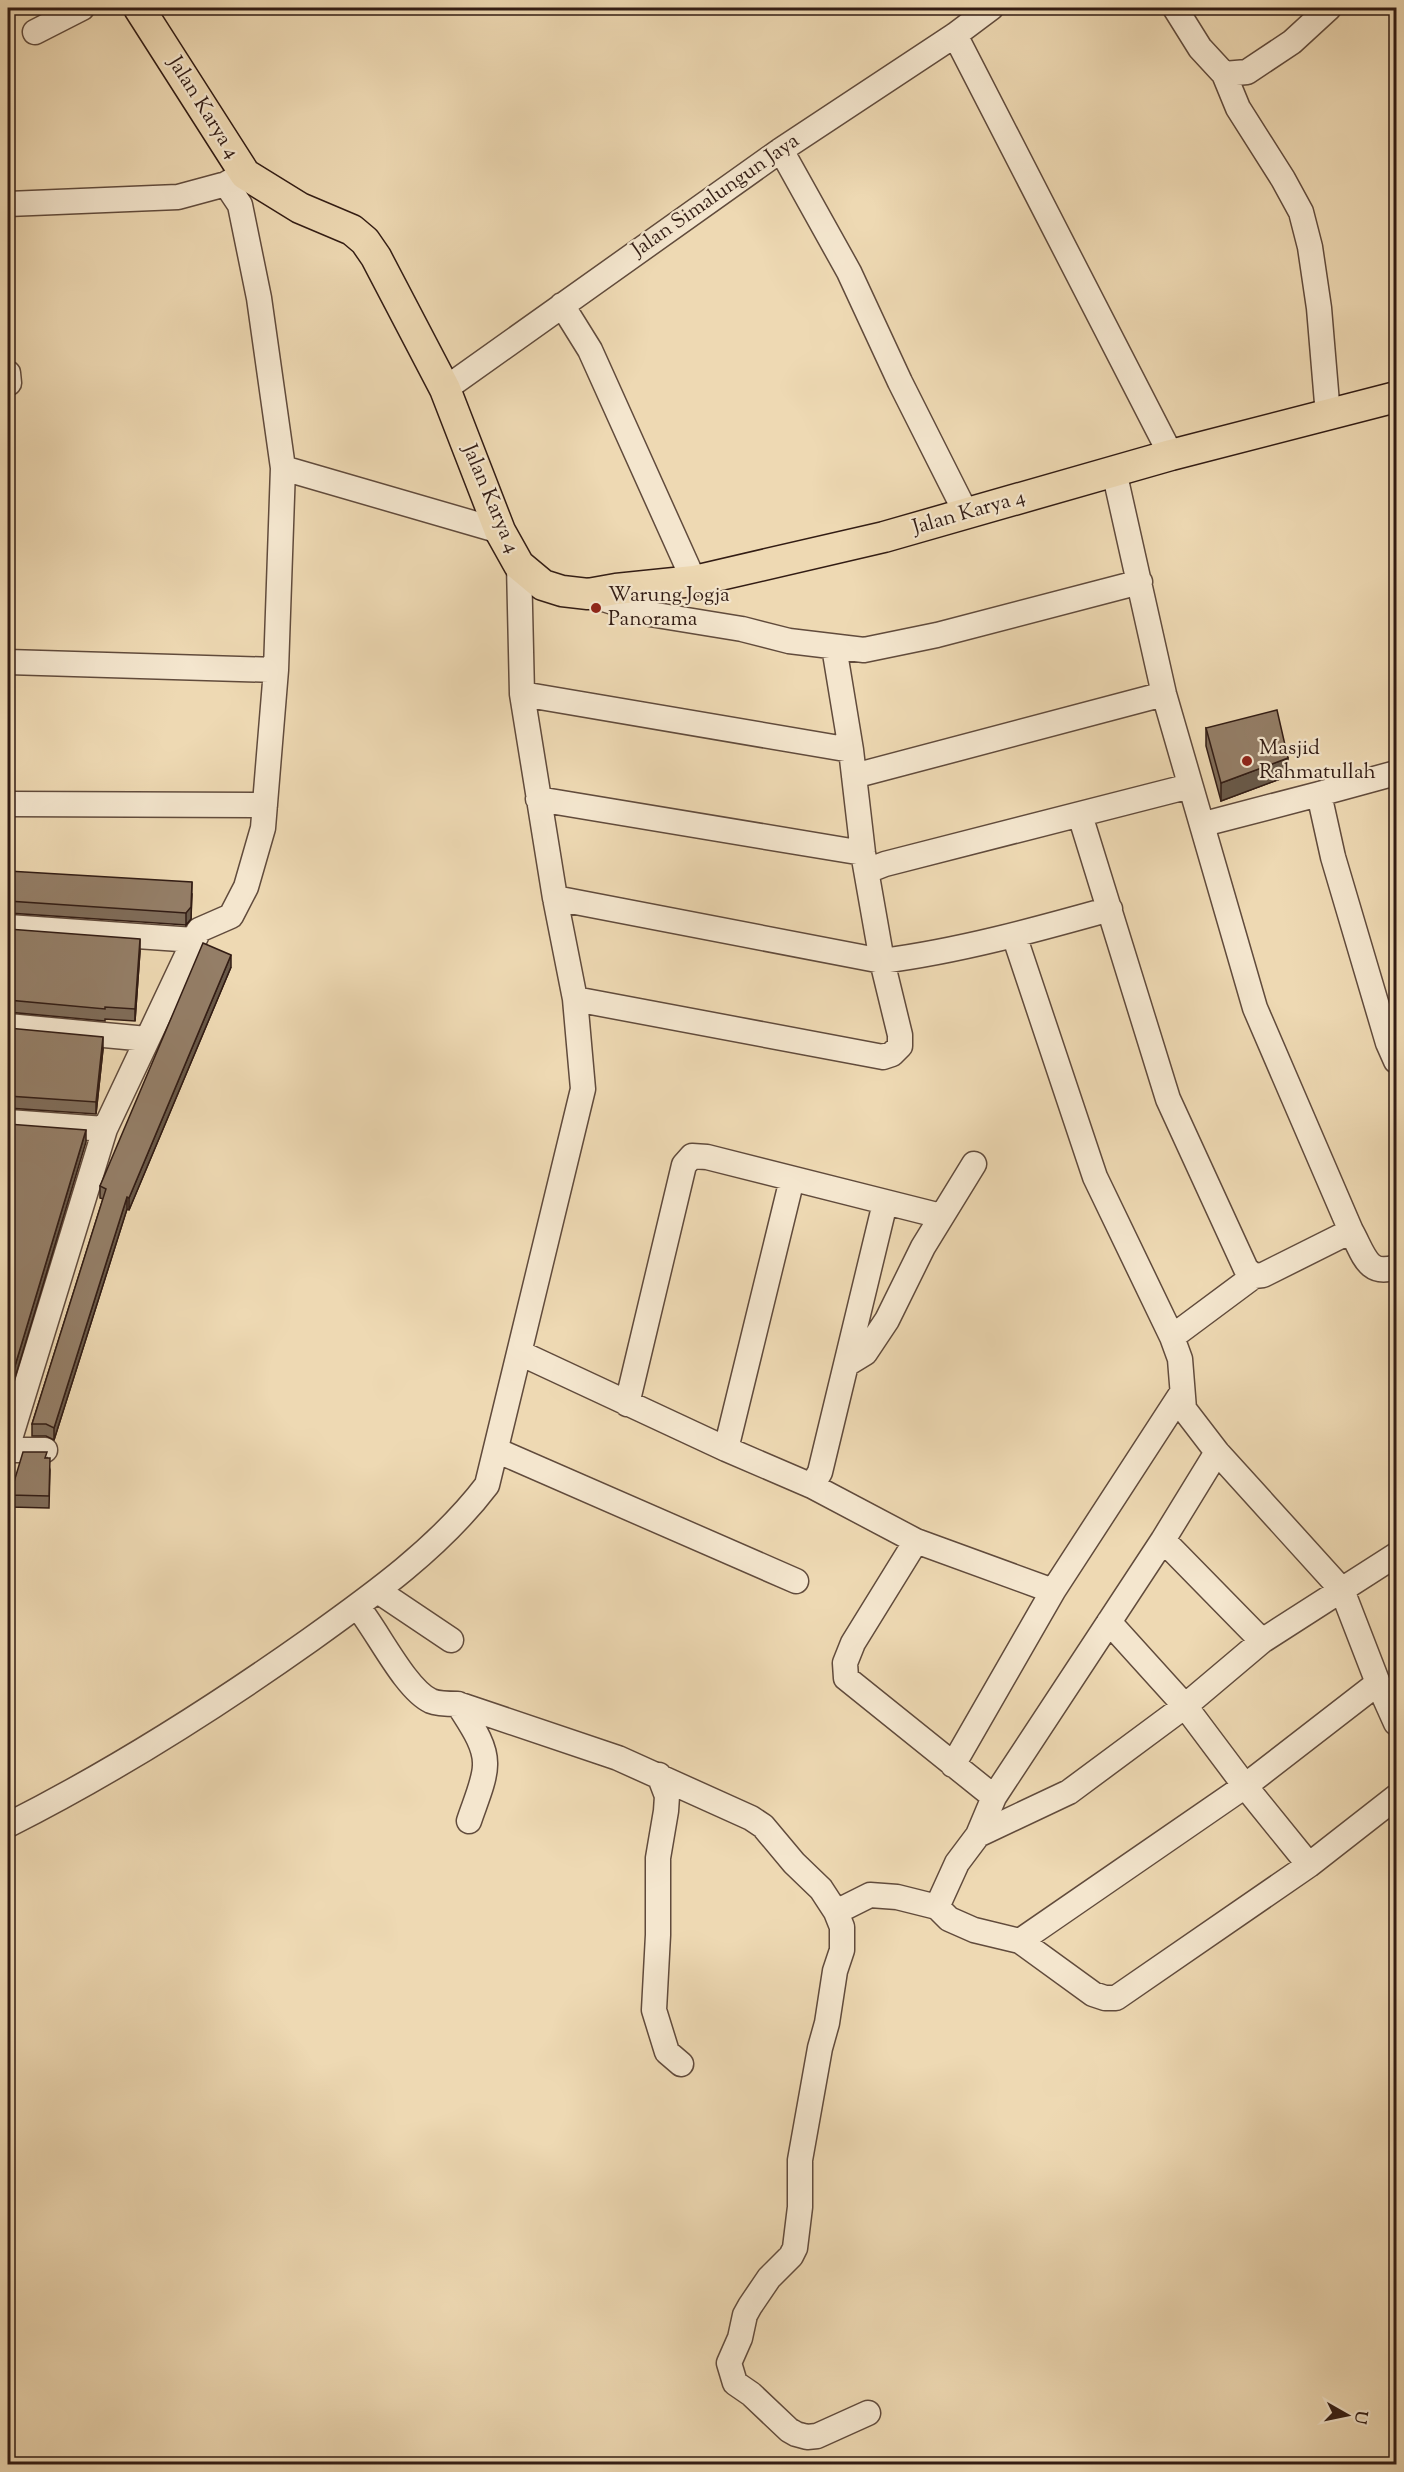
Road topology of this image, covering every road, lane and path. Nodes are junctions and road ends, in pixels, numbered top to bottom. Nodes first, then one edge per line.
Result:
1 (82, 8) edge
2 (139, 8) edge
3 (991, 8) edge
4 (1175, 8) edge
5 (1329, 8) edge
6 (35, 32) dead end
7 (955, 35) junction
8 (1224, 74) junction
9 (781, 150) junction
10 (236, 179) junction
11 (8, 204) edge
12 (562, 305) junction
13 (445, 389) junction
14 (1396, 398) edge
15 (1328, 415) junction
16 (1171, 455) junction
17 (283, 468) junction
18 (1114, 471) junction
19 (967, 514) junction
20 (500, 531) junction
21 (519, 565) junction
22 (694, 581) junction
23 (1140, 582) junction
24 (588, 594) junction
25 (834, 646) junction
26 (8, 662) edge
27 (276, 670) junction
28 (522, 694) junction
29 (1164, 694) junction
30 (851, 750) junction
31 (1396, 773) edge
32 (854, 777) junction
33 (1190, 786) junction
34 (1319, 794) junction
35 (538, 799) junction
36 (8, 804) edge
37 (265, 805) junction
38 (1080, 815) junction
39 (1204, 824) junction
40 (865, 862) junction
41 (555, 898) junction
42 (1110, 909) junction
43 (8, 927) edge
44 (1014, 935) junction
45 (194, 940) junction
46 (882, 961) junction
47 (575, 999) junction
48 (8, 1026) edge
49 (147, 1039) junction
50 (1396, 1061) edge
51 (8, 1122) edge
52 (105, 1129) junction
53 (974, 1164) dead end
54 (792, 1179) junction
55 (885, 1203) junction
56 (941, 1216) junction
57 (1351, 1231) junction
58 (1396, 1267) edge
59 (1254, 1276) junction
60 (1172, 1337) junction
61 (520, 1353) junction
62 (847, 1364) junction
63 (1181, 1394) junction
64 (627, 1404) junction
65 (8, 1448) edge
66 (726, 1449) junction
67 (45, 1450) edge
68 (496, 1450) junction
69 (1217, 1452) junction
70 (812, 1486) junction
71 (1163, 1540) junction
72 (916, 1541) junction
73 (1396, 1555) edge
74 (796, 1581) dead end
75 (1342, 1590) junction
76 (378, 1591) junction
77 (1053, 1591) junction
78 (357, 1606) junction
79 (1109, 1623) junction
80 (451, 1640) dead end
81 (1262, 1641) junction
82 (1378, 1683) junction
83 (458, 1704) junction
84 (1185, 1706) junction
85 (1396, 1723) edge
86 (953, 1765) junction
87 (658, 1775) junction
88 (1245, 1786) junction
89 (994, 1797) junction
90 (1396, 1797) edge
91 (469, 1821) dead end
92 (8, 1825) edge
93 (978, 1835) junction
94 (1309, 1864) junction
95 (937, 1908) junction
96 (836, 1912) junction
97 (1020, 1941) junction
98 (681, 2064) dead end
99 (868, 2413) dead end

1 - 6 street
2 - 10 main road, Jalan Karya 4
3 - 7 street, Jalan Simalungun Jaya
4 - 8 street
5 - 8 street
7 - 9 street, Jalan Simalungun Jaya
7 - 16 street
8 - 15 street
9 - 12 street, Jalan Simalungun Jaya
9 - 19 street
10 - 11 street
10 - 13 main road, Jalan Karya 4
10 - 17 street
12 - 13 street, Jalan Simalungun Jaya
12 - 22 street
13 - 20 main road, Jalan Karya 4
14 - 15 main road, Jalan Karya 4
15 - 16 main road, Jalan Karya 4
16 - 18 main road, Jalan Karya 4
17 - 20 street
17 - 27 street
18 - 19 main road, Jalan Karya 4
18 - 23 street
19 - 22 main road, Jalan Karya 4
20 - 21 main road, Jalan Karya 4
21 - 24 main road, Jalan Karya 4
21 - 28 street
22 - 24 main road, Jalan Karya 4
23 - 25 street
23 - 29 street
24 - 25 street
25 - 30 street
26 - 27 street
27 - 37 street
28 - 30 street
28 - 35 street
29 - 32 street
29 - 33 street
30 - 32 street
31 - 34 street
32 - 40 street
33 - 38 street
33 - 39 street
34 - 39 street
34 - 50 street
35 - 40 street
35 - 41 street
36 - 37 street
37 - 45 street
38 - 40 street
38 - 42 street
39 - 57 street
40 - 46 street
41 - 46 street
41 - 47 street
42 - 44 street
42 - 59 street
43 - 45 street
44 - 46 street
44 - 60 street
45 - 49 street
46 - 47 street
47 - 61 street
48 - 49 street
49 - 52 street
51 - 52 street
52 - 65 street
53 - 56 street
54 - 55 street
54 - 64 street
54 - 66 street
55 - 56 street
55 - 62 street
56 - 62 street
57 - 58 street
57 - 59 street
59 - 60 street
60 - 63 street
61 - 64 street
61 - 68 street
62 - 70 street
63 - 69 street
63 - 77 street
64 - 66 street
65 - 67 street
66 - 70 street
68 - 74 street
68 - 76 street
69 - 71 street
69 - 75 street
70 - 72 street
71 - 79 street
71 - 81 street
72 - 77 street
72 - 86 street
73 - 75 street
75 - 81 street
75 - 82 street
76 - 78 street
76 - 80 street
77 - 86 street
78 - 83 street
78 - 92 street
79 - 84 street
79 - 89 street
81 - 84 street
82 - 85 street
82 - 88 street
83 - 87 street
83 - 91 street
84 - 88 street
84 - 93 street
86 - 89 street
87 - 96 street
87 - 98 street
88 - 94 street
88 - 97 street
89 - 93 street
90 - 94 street
93 - 95 street
94 - 97 street
95 - 96 street
95 - 97 street
96 - 99 street

